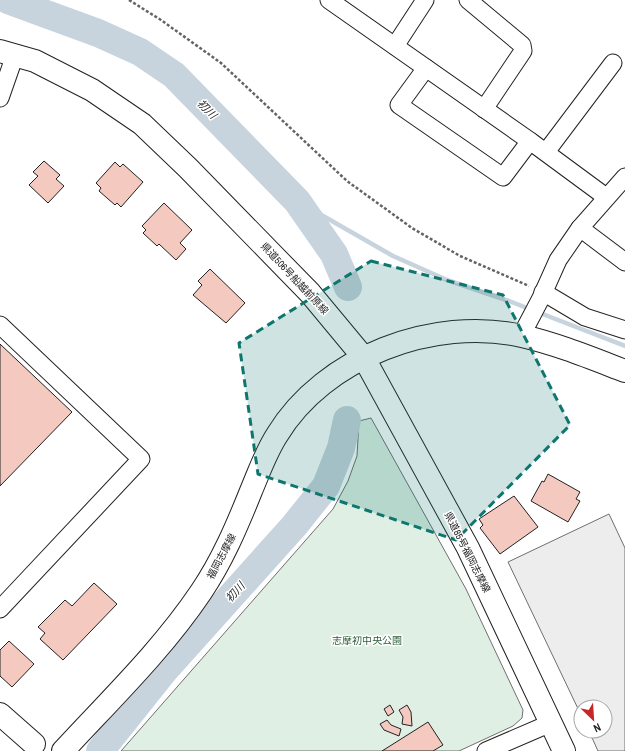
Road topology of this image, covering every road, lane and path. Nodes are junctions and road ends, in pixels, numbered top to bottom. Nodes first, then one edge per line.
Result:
1 (130, 0) edge
2 (329, 0) edge
3 (425, 0) edge
4 (468, 0) edge
5 (395, 46) junction
6 (7, 53) edge
7 (613, 63) dead end
8 (426, 68) junction
9 (0, 98) edge
10 (484, 108) junction
11 (530, 140) junction
12 (546, 152) junction
13 (625, 177) edge
14 (606, 197) junction
15 (580, 228) junction
16 (625, 262) edge
17 (542, 295) junction
18 (0, 325) edge
19 (625, 330) edge
20 (521, 336) junction
21 (364, 358) junction
22 (625, 371) edge
23 (0, 609) edge
24 (0, 714) edge
25 (551, 723) junction
26 (38, 747) edge
27 (63, 751) edge
28 (486, 751) edge
29 (564, 751) edge

1 - 17 path
2 - 5 street
3 - 5 street
4 - 10 street
5 - 8 street
6 - 9 street
6 - 21 main road, 県道506号船越前原線
7 - 12 street
8 - 10 street
8 - 11 street
10 - 11 street
11 - 12 street
12 - 14 street
13 - 14 street
14 - 15 street
15 - 16 street
15 - 17 street
17 - 19 street
17 - 20 street
18 - 23 street
20 - 21 main road
20 - 22 main road
21 - 25 main road, 県道85号福岡志摩線
21 - 27 main road, 福岡志摩線
24 - 26 main road
25 - 28 street
25 - 29 main road, 県道85号福岡志摩線

